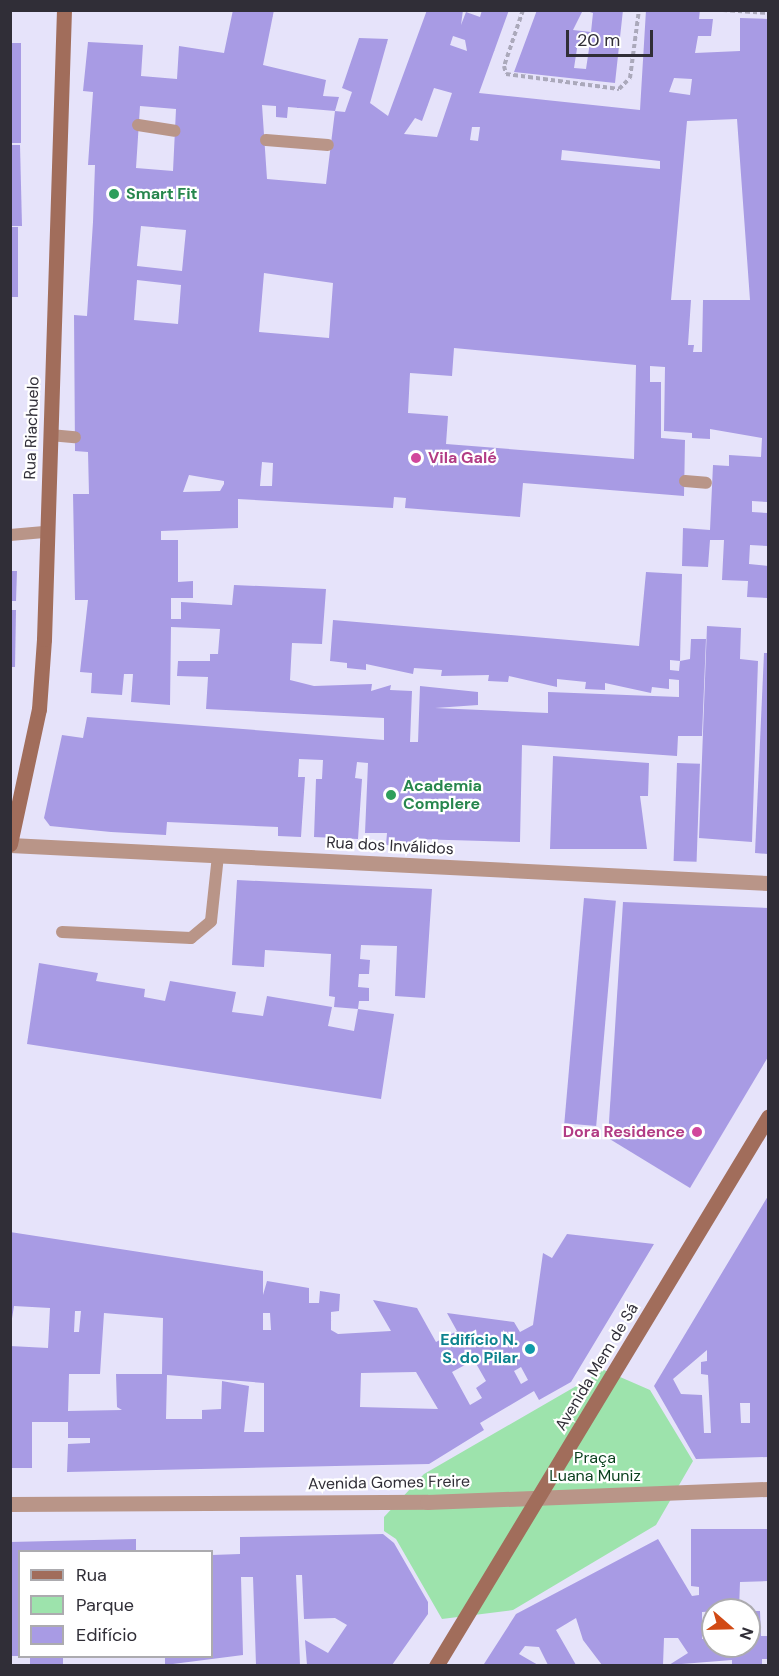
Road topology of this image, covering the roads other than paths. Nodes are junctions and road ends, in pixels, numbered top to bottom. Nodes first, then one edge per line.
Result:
1 (63, 10) edge
2 (138, 125) dead end
3 (175, 131) dead end
4 (266, 140) dead end
5 (328, 145) dead end
6 (50, 435) junction
7 (75, 437) dead end
8 (685, 481) dead end
9 (706, 483) dead end
10 (47, 532) junction
11 (10, 535) edge
12 (10, 845) edge
13 (218, 856) junction
14 (768, 883) edge
15 (62, 932) dead end
16 (768, 1117) edge
17 (768, 1489) edge
18 (539, 1496) junction
19 (10, 1504) edge
20 (436, 1665) edge

1 - 6 main road, Rua Riachuelo
2 - 3 lane
4 - 5 lane
6 - 7 lane
6 - 10 main road, Rua Riachuelo
8 - 9 lane
10 - 11 lane
10 - 12 main road, Rua Riachuelo
12 - 13 street, Rua dos Inválidos
13 - 14 street, Rua dos Inválidos
13 - 15 lane
16 - 18 main road, Avenida Mem de Sá
17 - 18 street, Avenida Gomes Freire
18 - 19 street, Avenida Gomes Freire
18 - 20 main road, Avenida Mem de Sá

